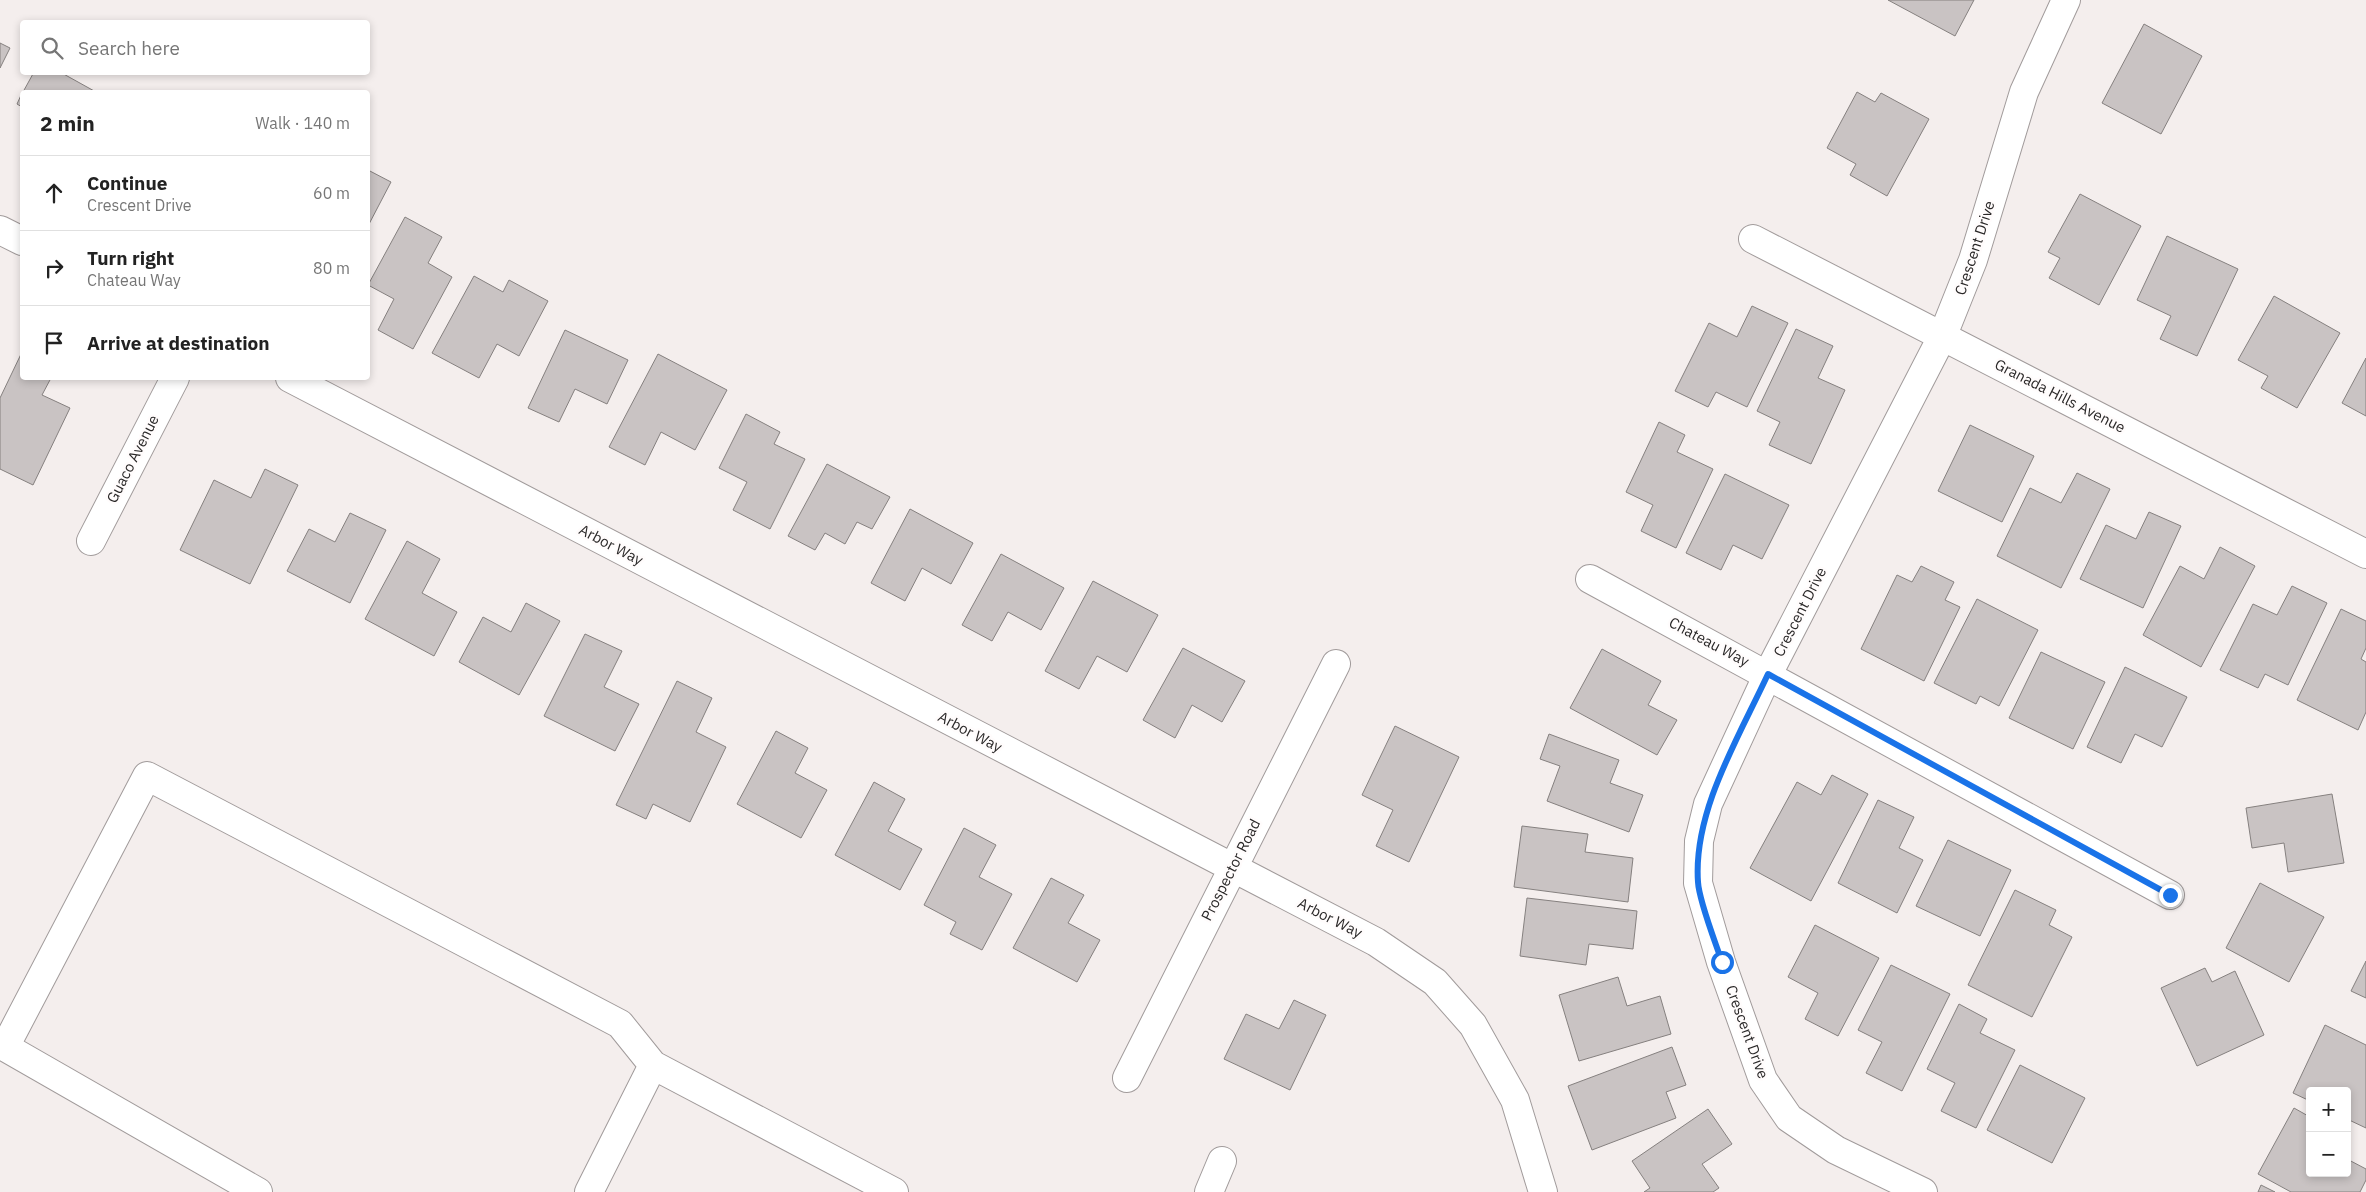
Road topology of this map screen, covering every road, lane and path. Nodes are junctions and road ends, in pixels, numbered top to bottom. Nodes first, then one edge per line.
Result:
1 (2066, 0) edge
2 (0, 230) edge
3 (1753, 239) dead end
4 (20, 240) edge
5 (1943, 335) junction
6 (174, 380) edge
7 (294, 380) edge
8 (91, 540) dead end
9 (2366, 554) edge
10 (1590, 578) dead end
11 (1336, 664) dead end
12 (1768, 674) junction
13 (1232, 869) junction
14 (2170, 895) dead end
15 (2, 1046) edge
16 (653, 1065) junction
17 (1127, 1078) dead end
18 (1222, 1161) dead end
19 (258, 1192) edge
20 (589, 1192) edge
21 (894, 1192) edge
22 (1209, 1192) edge
23 (1543, 1192) edge
24 (1923, 1192) edge

1 - 5 street, Crescent Drive
2 - 4 street
3 - 5 street, Granada Hills Avenue
5 - 9 street, Granada Hills Avenue
5 - 12 street, Crescent Drive
6 - 8 street, Guaco Avenue
7 - 13 street, Arbor Way
10 - 12 street, Chateau Way
11 - 13 street, Prospector Road
12 - 14 street, Chateau Way
12 - 24 street, Crescent Drive
13 - 17 street, Prospector Road
13 - 23 street, Arbor Way
15 - 16 street
15 - 19 street
16 - 20 street
16 - 21 street
18 - 22 street

